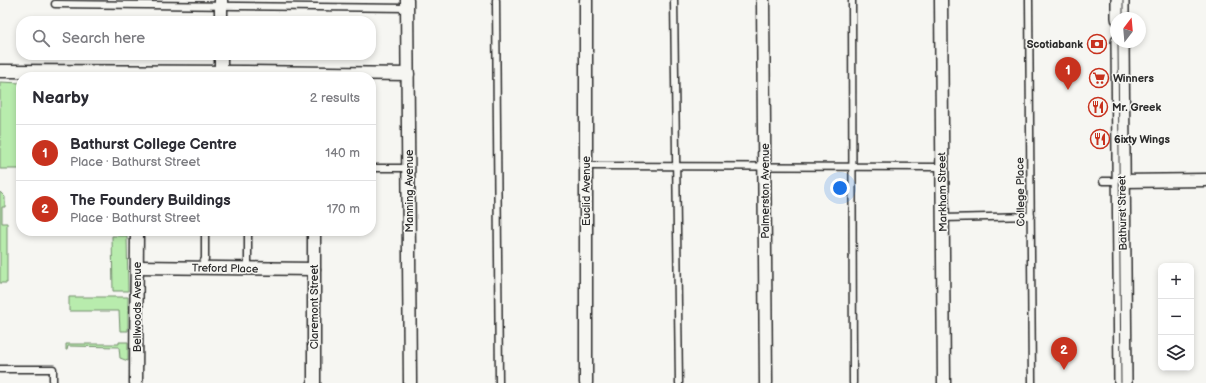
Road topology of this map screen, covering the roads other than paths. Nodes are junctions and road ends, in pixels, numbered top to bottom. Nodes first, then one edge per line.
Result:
1 (496, 0) edge
2 (586, 0) edge
3 (674, 0) edge
4 (763, 0) edge
5 (852, 0) edge
6 (941, 0) edge
7 (1029, 0) edge
8 (1120, 0) edge
9 (221, 2) edge
10 (55, 4) dead end
11 (408, 4) edge
12 (1120, 12) edge
13 (221, 16) edge
14 (1120, 48) edge
15 (221, 60) edge
16 (0, 71) edge
17 (46, 72) edge
18 (221, 72) edge
19 (376, 74) edge
20 (408, 74) junction
21 (586, 166) junction
22 (676, 166) junction
23 (853, 166) junction
24 (765, 167) junction
25 (942, 167) junction
26 (376, 168) edge
27 (409, 168) junction
28 (1206, 180) edge
29 (1103, 181) dead end
30 (1122, 181) junction
31 (1030, 216) junction
32 (943, 218) junction
33 (137, 236) edge
34 (205, 236) edge
35 (248, 236) edge
36 (314, 236) edge
37 (137, 267) junction
38 (200, 268) junction
39 (248, 268) junction
40 (314, 268) junction
41 (0, 369) edge
42 (53, 383) edge
43 (136, 383) edge
44 (314, 383) edge
45 (410, 383) edge
46 (498, 383) edge
47 (586, 383) edge
48 (679, 383) edge
49 (766, 383) edge
50 (853, 383) edge
51 (944, 383) edge
52 (1032, 383) edge
53 (1123, 383) edge

1 - 46 lane
2 - 21 street, Euclid Avenue
3 - 22 lane
4 - 24 street, Palmerston Avenue
5 - 23 lane
6 - 25 street, Markham Street
7 - 31 lane, College Place
8 - 12 main road
9 - 10 lane
9 - 11 lane
9 - 13 street
11 - 20 street, Manning Avenue
14 - 30 main road, Bathurst Street
15 - 18 street
16 - 17 street
19 - 20 street
20 - 27 street, Manning Avenue
21 - 22 lane
21 - 47 street, Euclid Avenue
22 - 24 lane
22 - 48 lane
23 - 24 lane
23 - 25 lane
23 - 50 lane
24 - 49 street, Palmerston Avenue
25 - 32 street, Markham Street
26 - 27 lane
27 - 45 street, Manning Avenue
28 - 30 street
29 - 30 lane
30 - 53 main road, Bathurst Street
31 - 32 lane
31 - 52 lane, College Place
32 - 51 street, Markham Street
33 - 37 street, Bellwoods Avenue
34 - 38 lane
35 - 39 lane
36 - 40 street, Claremont Street
37 - 38 street, Treford Place
37 - 43 street, Bellwoods Avenue
38 - 39 street, Treford Place
39 - 40 street, Treford Place
40 - 44 street, Claremont Street
41 - 42 lane

